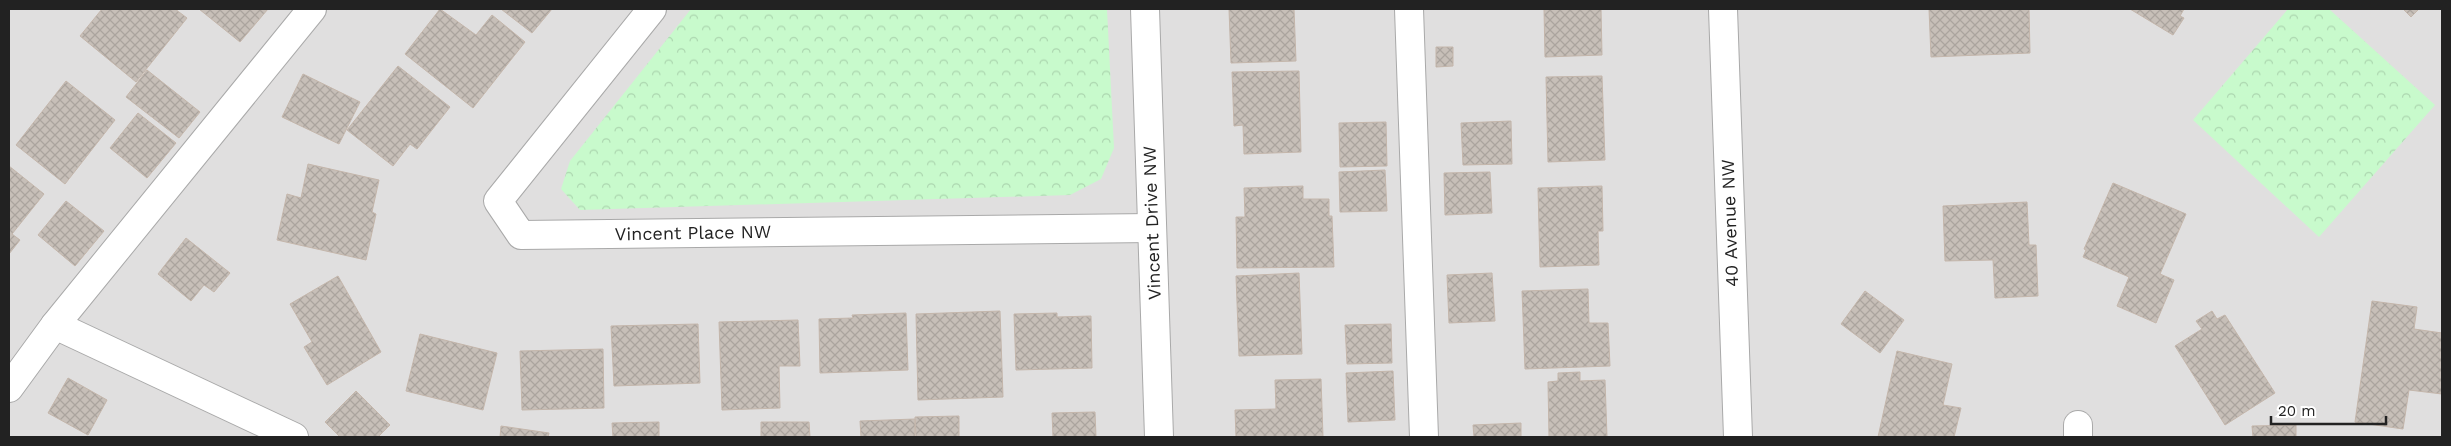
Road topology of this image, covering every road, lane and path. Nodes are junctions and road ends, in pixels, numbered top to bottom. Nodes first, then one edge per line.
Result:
1 (312, 9) edge
2 (652, 9) edge
3 (1145, 9) edge
4 (1410, 9) edge
5 (1723, 9) edge
6 (1152, 228) junction
7 (56, 325) junction
8 (9, 388) edge
9 (294, 437) edge
10 (1159, 437) edge
11 (1424, 437) edge
12 (1738, 437) edge

1 - 7 street
2 - 6 street, Vincent Place NW
3 - 6 street, Vincent Drive NW
4 - 11 street
5 - 12 street, 40 Avenue NW
6 - 10 street, Vincent Drive NW
7 - 8 street
7 - 9 street

